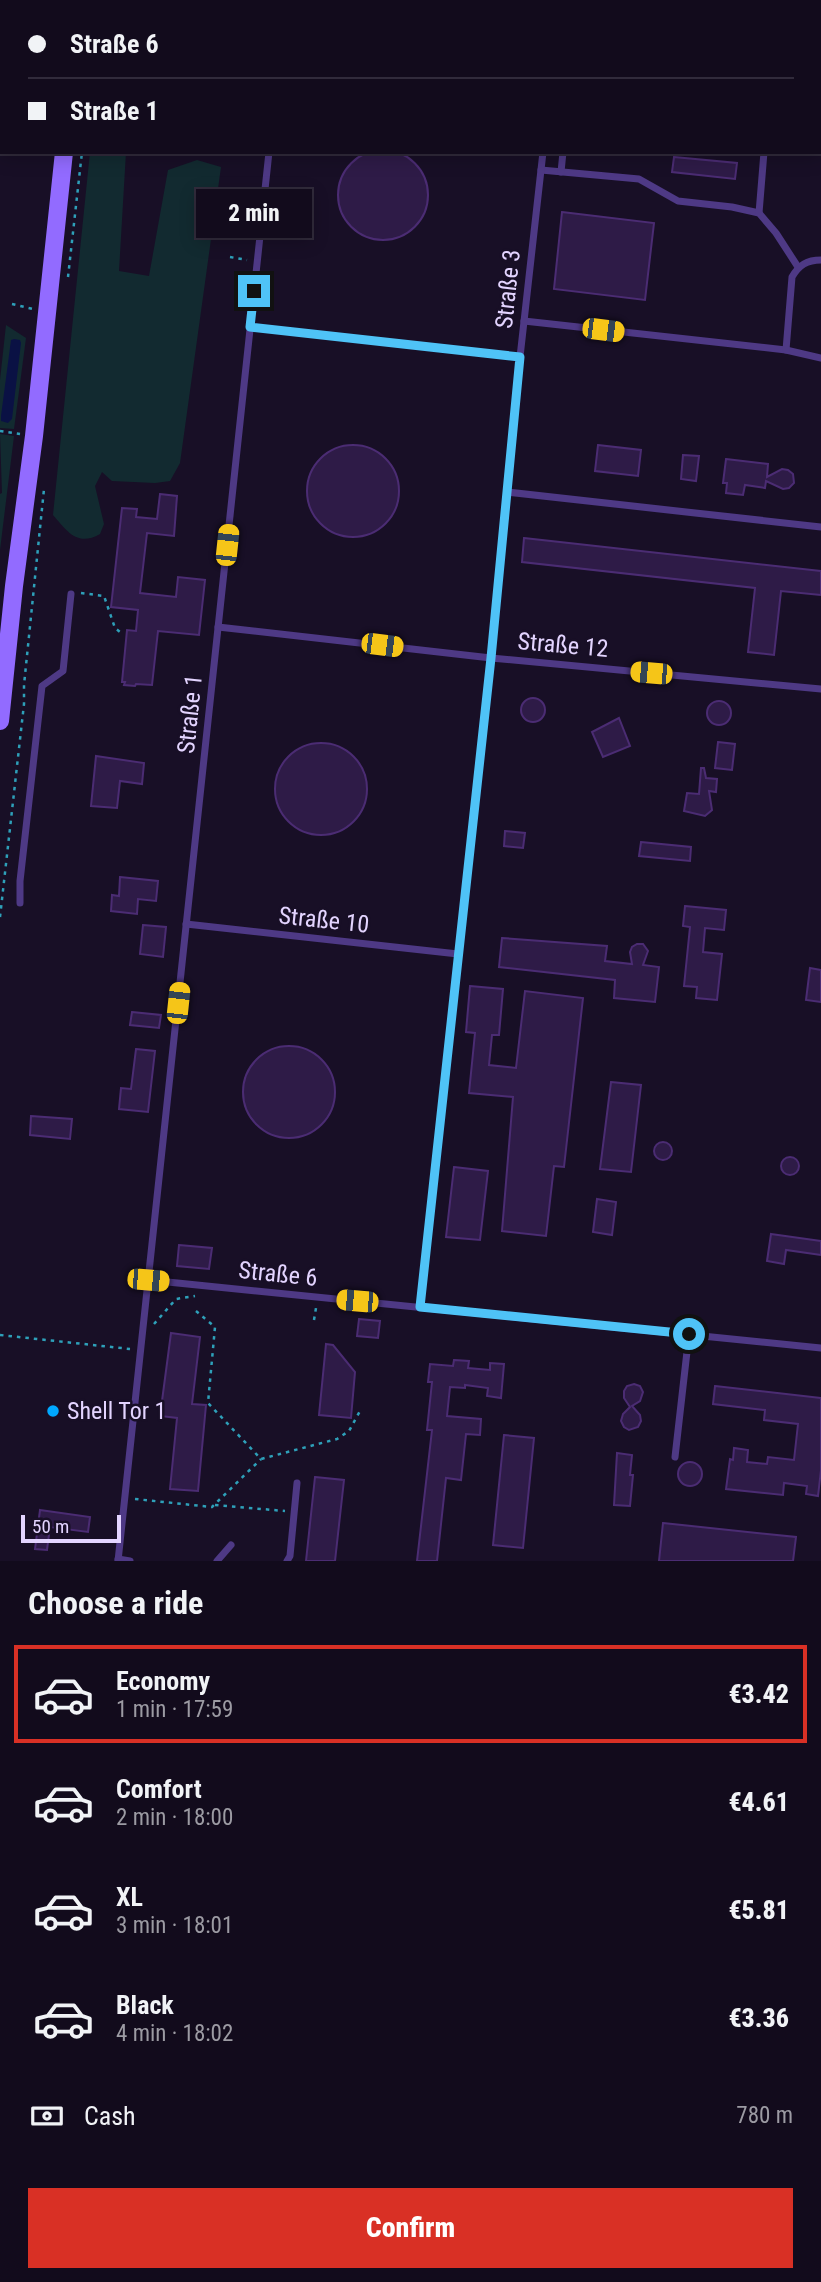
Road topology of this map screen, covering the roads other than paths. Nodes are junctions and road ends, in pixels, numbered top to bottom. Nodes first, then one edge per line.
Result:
1 (64, 154) edge
2 (269, 154) edge
3 (543, 154) edge
4 (563, 154) edge
5 (764, 154) edge
6 (541, 170) junction
7 (561, 172) junction
8 (759, 213) junction
9 (821, 260) edge
10 (798, 267) junction
11 (524, 321) junction
12 (250, 327) junction
13 (786, 350) junction
14 (520, 357) junction
15 (821, 358) edge
16 (507, 492) junction
17 (821, 527) edge
18 (14, 586) junction
19 (71, 594) road end
20 (0, 605) edge
21 (218, 627) junction
22 (491, 658) junction
23 (818, 689) edge
24 (0, 721) edge
25 (20, 903) dead end
26 (186, 925) junction
27 (458, 954) junction
28 (148, 1280) junction
29 (420, 1307) junction
30 (689, 1334) junction
31 (821, 1348) edge
32 (675, 1457) dead end
33 (297, 1483) dead end
34 (231, 1545) dead end
35 (118, 1560) edge
36 (130, 1561) edge
37 (217, 1561) edge
38 (287, 1561) edge

1 - 18 main road
2 - 12 lane, Straße 1
3 - 6 lane, Straße 3
4 - 7 lane
5 - 8 lane
6 - 7 lane
6 - 11 lane, Straße 3
7 - 8 lane
8 - 10 lane
9 - 10 lane
10 - 13 lane
11 - 13 lane
11 - 14 lane, Straße 3
12 - 14 lane
12 - 21 lane, Straße 1
13 - 15 lane
14 - 16 lane, Straße 3
16 - 17 lane
16 - 22 lane, Straße 3
18 - 20 main road
18 - 24 main road
19 - 25 lane
21 - 22 lane, Straße 12
21 - 26 lane, Straße 1
22 - 23 lane, Straße 12
22 - 27 lane, Straße 3
26 - 27 lane, Straße 10
26 - 28 lane, Straße 1
27 - 29 lane, Straße 3
28 - 29 lane, Straße 6
28 - 35 lane, Straße 1
29 - 30 lane, Straße 6
30 - 31 lane, Straße 6
30 - 32 lane
33 - 38 lane
34 - 37 lane
35 - 36 lane

